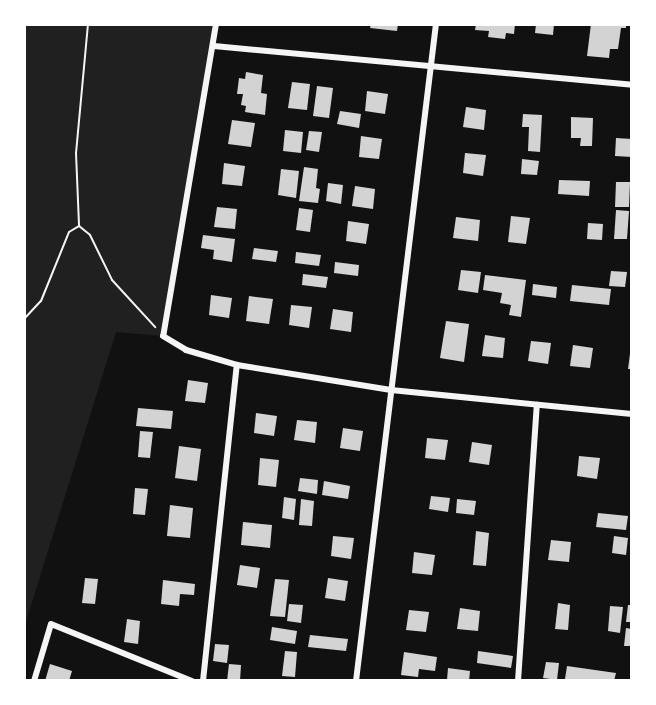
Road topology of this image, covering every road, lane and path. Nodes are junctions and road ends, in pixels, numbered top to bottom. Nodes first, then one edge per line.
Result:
1 (88, 24) edge
2 (216, 24) edge
3 (436, 24) edge
4 (214, 46) junction
5 (431, 65) junction
6 (632, 85) edge
7 (79, 226) junction
8 (24, 319) edge
9 (163, 336) junction
10 (237, 365) junction
11 (391, 390) junction
12 (537, 405) junction
13 (632, 414) edge
14 (33, 681) edge
15 (192, 681) edge
16 (203, 681) edge
17 (356, 681) edge
18 (518, 681) edge

1 - 7 path
2 - 4 street
3 - 5 street
4 - 5 street
4 - 9 street
5 - 6 street
5 - 11 street
7 - 8 path
7 - 9 path
9 - 10 street
10 - 11 street
10 - 16 street
11 - 12 street
11 - 17 street
12 - 13 street
12 - 18 street
14 - 15 street

